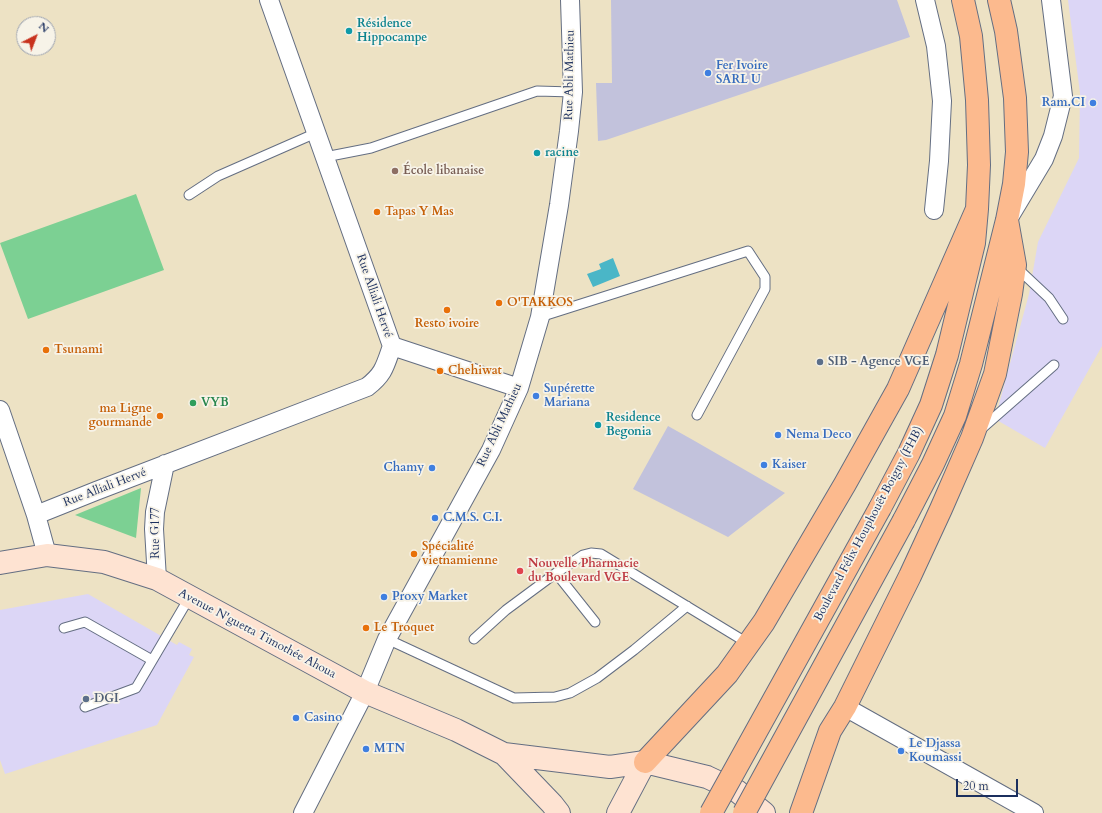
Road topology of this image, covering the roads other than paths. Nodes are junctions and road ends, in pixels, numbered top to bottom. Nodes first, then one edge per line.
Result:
1 (269, 0) edge
2 (570, 0) edge
3 (925, 0) edge
4 (963, 0) edge
5 (999, 0) edge
6 (1051, 0) edge
7 (573, 92) junction
8 (316, 133) junction
9 (325, 157) junction
10 (189, 195) dead end
11 (977, 209) junction
12 (934, 210) dead end
13 (1007, 220) junction
14 (1014, 265) junction
15 (540, 317) junction
16 (1063, 319) dead end
17 (392, 346) junction
18 (1054, 365) dead end
19 (519, 388) junction
20 (697, 415) dead end
21 (1, 419) edge
22 (972, 438) junction
23 (164, 464) junction
24 (36, 515) junction
25 (47, 555) junction
26 (0, 563) edge
27 (556, 573) junction
28 (157, 579) junction
29 (189, 598) junction
30 (687, 606) junction
31 (595, 622) dead end
32 (64, 628) dead end
33 (387, 639) junction
34 (474, 639) dead end
35 (749, 644) junction
36 (152, 660) junction
37 (365, 692) junction
38 (85, 707) dead end
39 (845, 707) junction
40 (504, 754) junction
41 (645, 762) junction
42 (303, 813) edge
43 (559, 813) edge
44 (618, 813) edge
45 (710, 813) edge
46 (744, 813) edge
47 (764, 813) edge
48 (801, 813) edge
49 (1034, 813) edge

1 - 8 street, Rue Alliali Hervé
2 - 7 street, Rue Abli Mathieu
3 - 12 street
4 - 11 highway, Boulevard Félix Houphouët Boigny (FHB)
5 - 13 highway
6 - 13 street
7 - 9 lane
7 - 15 street, Rue Abli Mathieu
8 - 9 street, Rue Alliali Hervé
8 - 10 lane
9 - 17 street, Rue Alliali Hervé
11 - 35 highway
11 - 45 highway, Boulevard Félix Houphouët Boigny (FHB), bridge
13 - 14 highway
13 - 46 highway, bridge
14 - 16 lane
14 - 22 highway
15 - 19 street, Rue Abli Mathieu
15 - 20 lane
17 - 19 street
17 - 23 street, Rue Alliali Hervé
18 - 22 lane
19 - 33 street, Rue Abli Mathieu
21 - 24 street
22 - 39 highway
23 - 24 street, Rue Alliali Hervé
23 - 28 street, Rue G177
24 - 25 street
25 - 26 street, Avenue N'guetta Timothée Ahoua
25 - 28 street, Avenue N'guetta Timothée Ahoua
27 - 30 lane
27 - 31 lane
27 - 34 lane
28 - 29 street, Avenue N'guetta Timothée Ahoua
29 - 36 lane
29 - 37 street, Avenue N'guetta Timothée Ahoua
30 - 33 lane
30 - 35 lane
32 - 36 lane
33 - 37 street, Rue Abli Mathieu
35 - 41 highway
36 - 38 lane
37 - 40 street, Avenue N'guetta Timothée Ahoua
37 - 42 street, Rue Abli Mathieu
39 - 48 highway
39 - 49 street
40 - 41 street, Avenue N'guetta Timothée Ahoua
40 - 43 street, Avenue N'guetta Timothée Ahoua
41 - 44 street
41 - 47 street, Avenue N'guetta Timothée Ahoua

